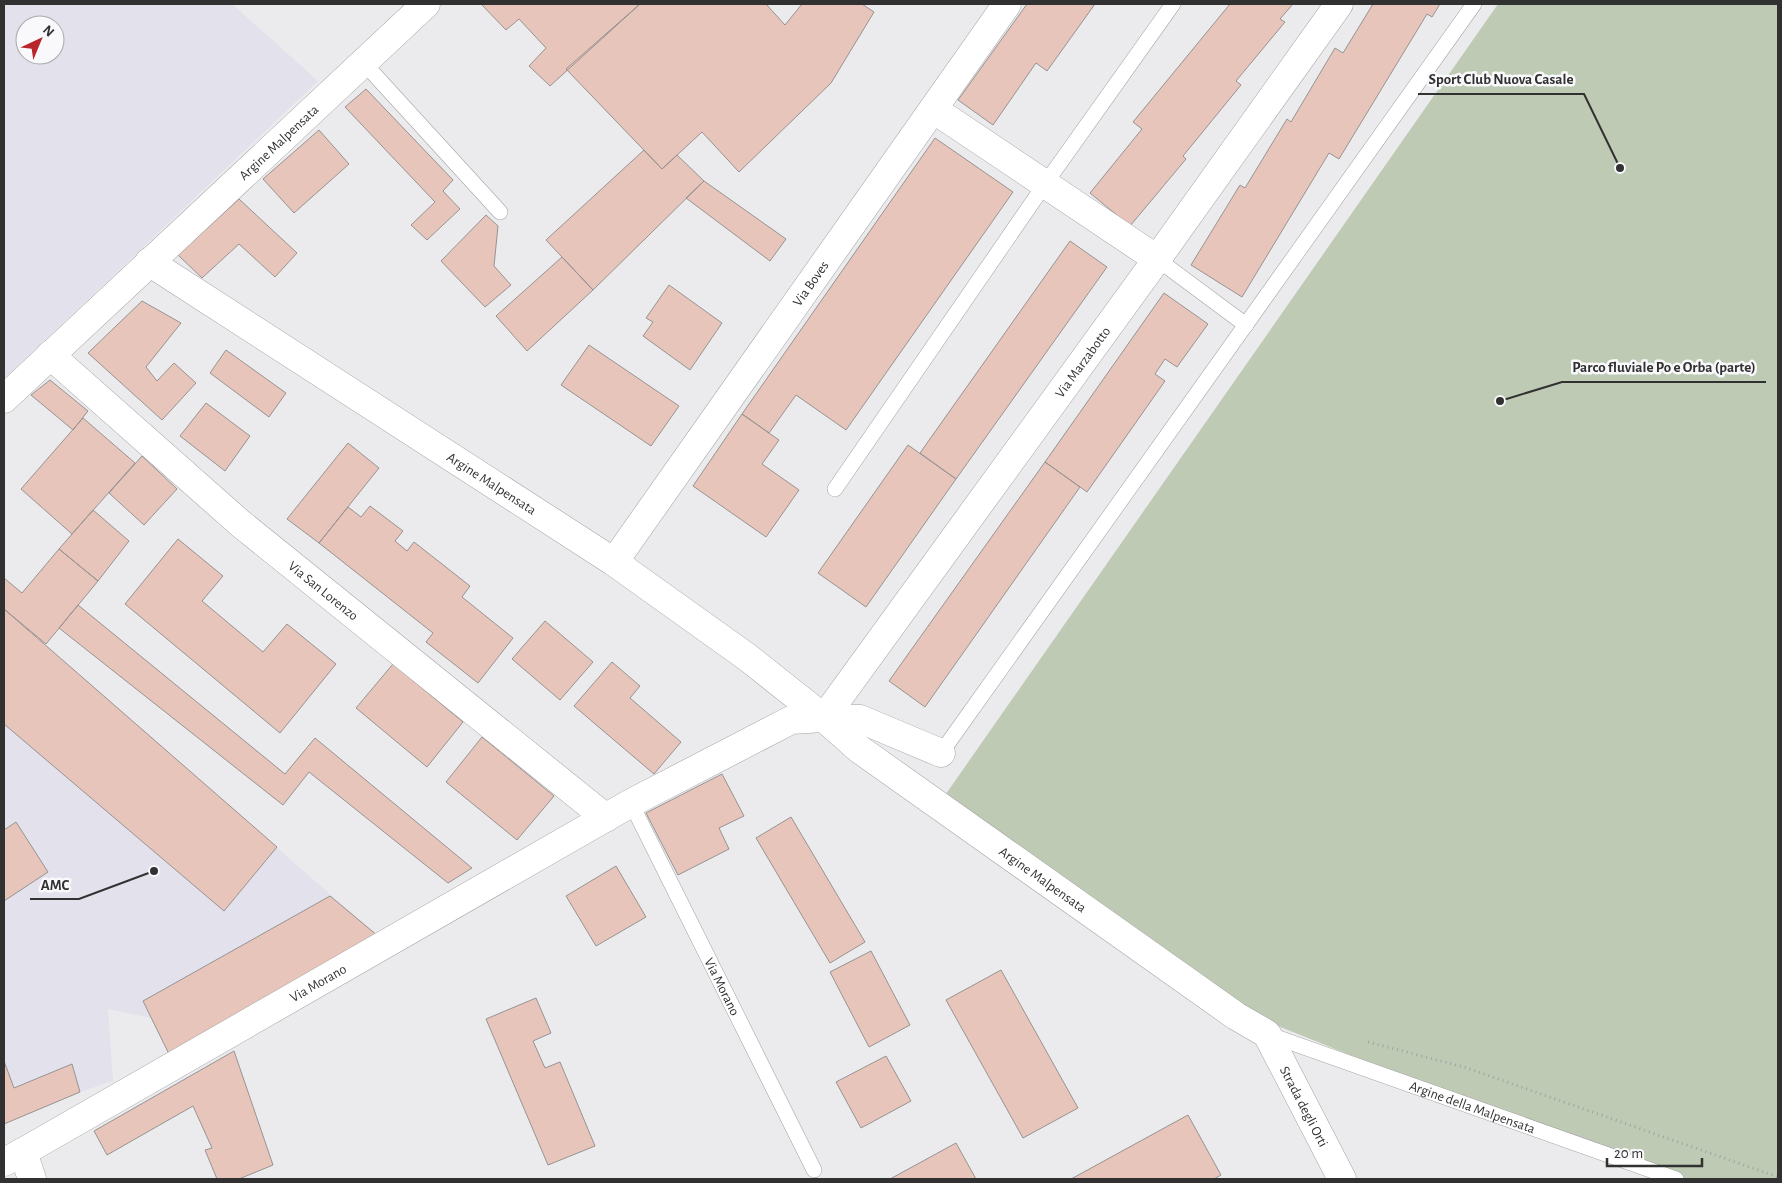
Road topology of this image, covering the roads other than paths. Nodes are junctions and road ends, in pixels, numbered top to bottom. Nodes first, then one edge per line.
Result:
1 (426, 4) edge
2 (1007, 4) edge
3 (1173, 4) edge
4 (1339, 4) edge
5 (1474, 4) edge
6 (363, 62) junction
7 (933, 109) junction
8 (1044, 184) junction
9 (500, 212) dead end
10 (1157, 259) junction
11 (149, 262) junction
12 (1246, 325) junction
13 (50, 354) junction
14 (4, 399) edge
15 (835, 489) dead end
16 (614, 562) junction
17 (824, 718) junction
18 (941, 753) joint
19 (631, 803) junction
20 (606, 818) junction
21 (1268, 1034) junction
22 (13, 1157) edge
23 (814, 1170) dead end
24 (32, 1179) edge
25 (1342, 1179) edge
26 (1676, 1179) edge

1 - 6 street, Argine Malpensata
2 - 7 street, Via Boves
3 - 8 lane
4 - 10 street, Via Marzabotto
5 - 12 lane
6 - 9 lane
6 - 11 street, Argine Malpensata
7 - 8 street
7 - 16 street, Via Boves
8 - 10 street
8 - 15 lane
10 - 12 lane
10 - 17 street, Via Marzabotto
11 - 13 street, Argine Malpensata
11 - 16 street, Argine Malpensata
12 - 18 lane
13 - 14 street, Argine Malpensata
13 - 20 street, Via San Lorenzo
16 - 17 street, Argine Malpensata
17 - 18 street
17 - 19 street, Via Morano
17 - 21 street, Argine Malpensata
19 - 20 street, Via Morano
19 - 23 lane, Via Morano
20 - 22 street, Via Morano
21 - 25 street, Strada degli Orti
21 - 26 lane, Argine della Malpensata
22 - 24 street

